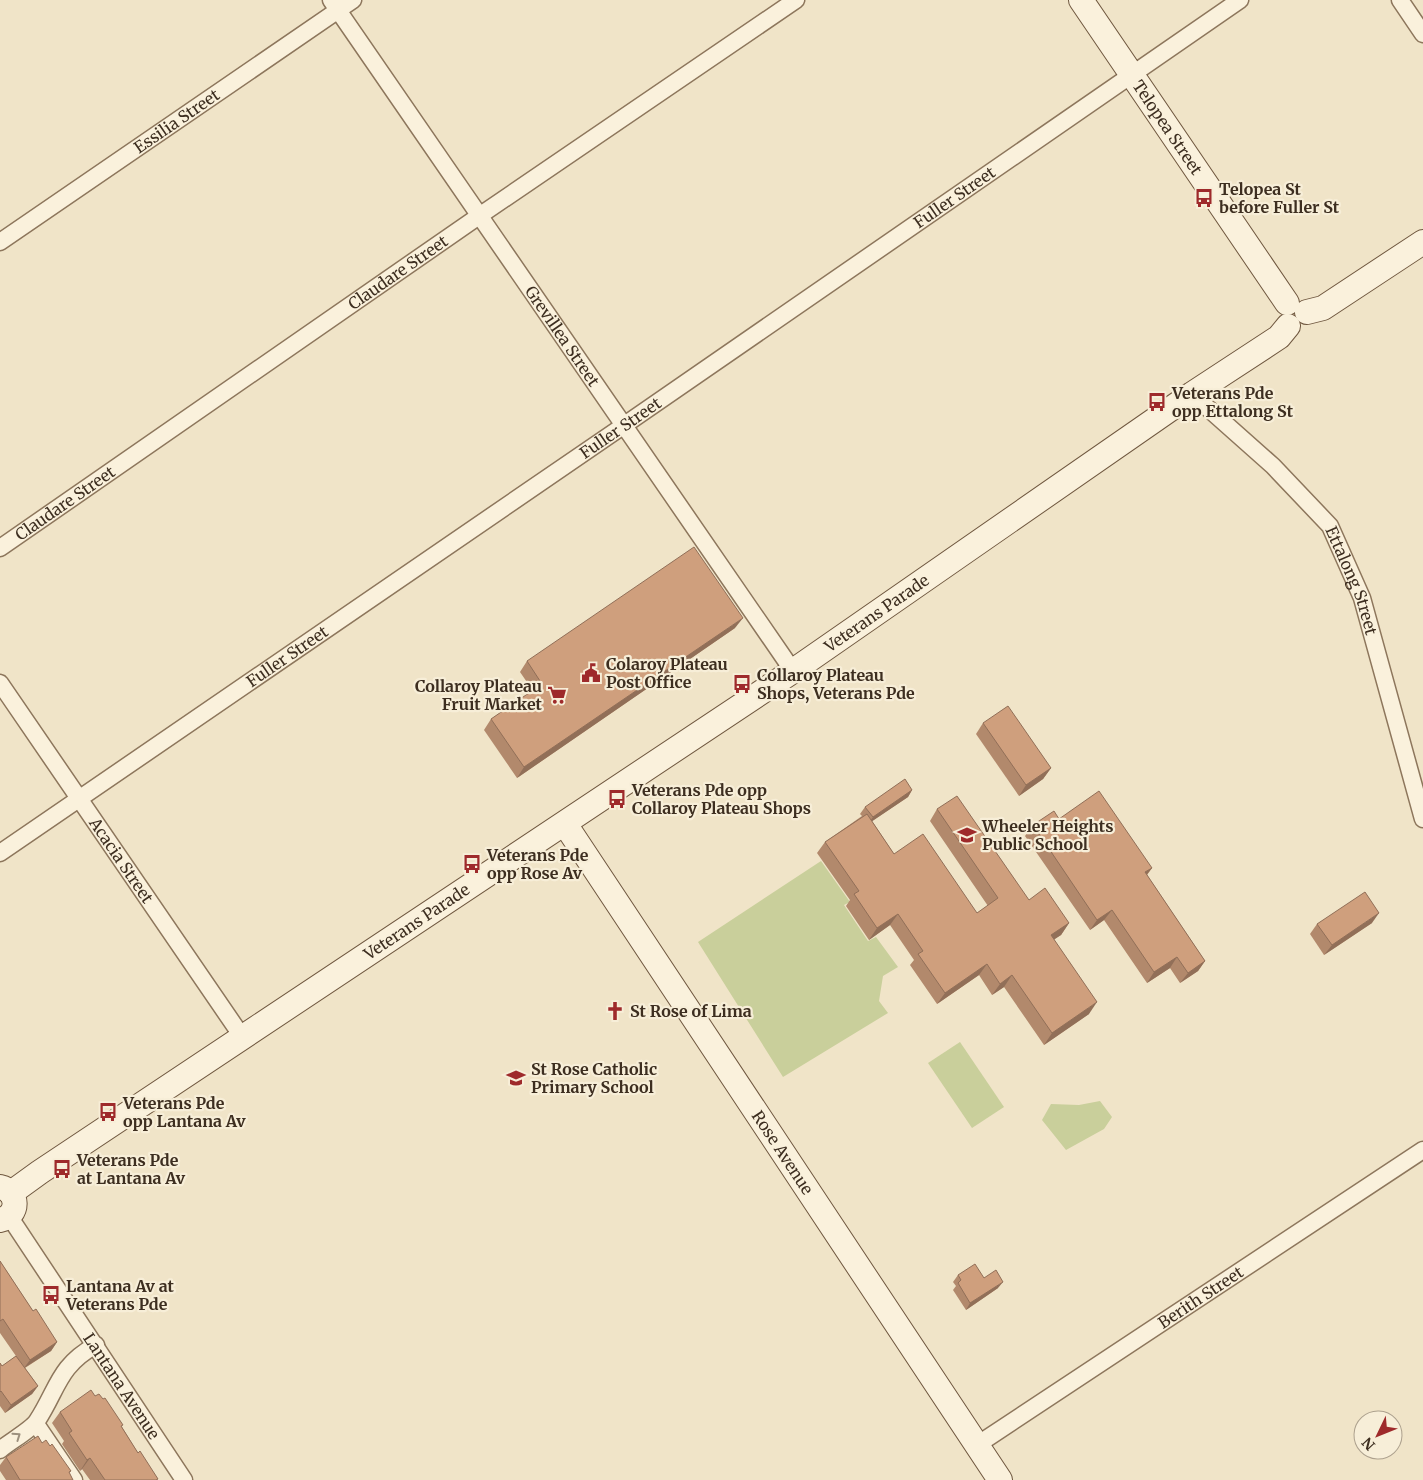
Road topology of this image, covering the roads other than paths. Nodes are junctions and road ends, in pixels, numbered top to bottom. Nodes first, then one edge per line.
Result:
1 (353, 0) edge
2 (796, 0) edge
3 (1081, 0) edge
4 (1240, 0) edge
5 (1400, 0) edge
6 (334, 5) edge
7 (1423, 34) edge
8 (1133, 75) junction
9 (479, 216) junction
10 (0, 242) edge
11 (1423, 242) edge
12 (1294, 314) junction
13 (1192, 394) junction
14 (623, 426) junction
15 (0, 548) edge
16 (793, 672) junction
17 (0, 683) edge
18 (80, 798) junction
19 (1423, 819) edge
20 (565, 824) junction
21 (0, 853) edge
22 (244, 1038) junction
23 (1423, 1150) edge
24 (6, 1190) edge
25 (4, 1218) edge
26 (96, 1345) junction
27 (36, 1424) junction
28 (977, 1445) junction
29 (0, 1450) edge
30 (74, 1480) edge
31 (184, 1480) edge
32 (1000, 1480) edge

1 - 6 street, Essilia Street
2 - 9 street, Claudare Street
3 - 8 street, Telopea Street
4 - 8 street, Fuller Street
5 - 7 street
6 - 9 street, Grevillea Street
6 - 10 street, Essilia Street
8 - 12 street, Telopea Street
8 - 14 street, Fuller Street
9 - 14 street, Grevillea Street
9 - 15 street, Claudare Street
11 - 12 street, Veterans Parade
12 - 13 street, Veterans Parade
13 - 16 street, Veterans Parade
13 - 19 street, Ettalong Street
14 - 16 street, Grevillea Street
14 - 18 street, Fuller Street
16 - 20 street, Veterans Parade
17 - 18 street, Acacia Street
18 - 21 street, Fuller Street
18 - 22 street, Acacia Street
20 - 22 street, Veterans Parade
20 - 28 street, Rose Avenue
22 - 24 street, Veterans Parade
23 - 28 street, Berith Street
24 - 25 street
25 - 26 street, Lantana Avenue
26 - 27 street
26 - 31 street, Lantana Avenue
29 -> 27 street
27 - 30 street
28 - 32 street, Rose Avenue

